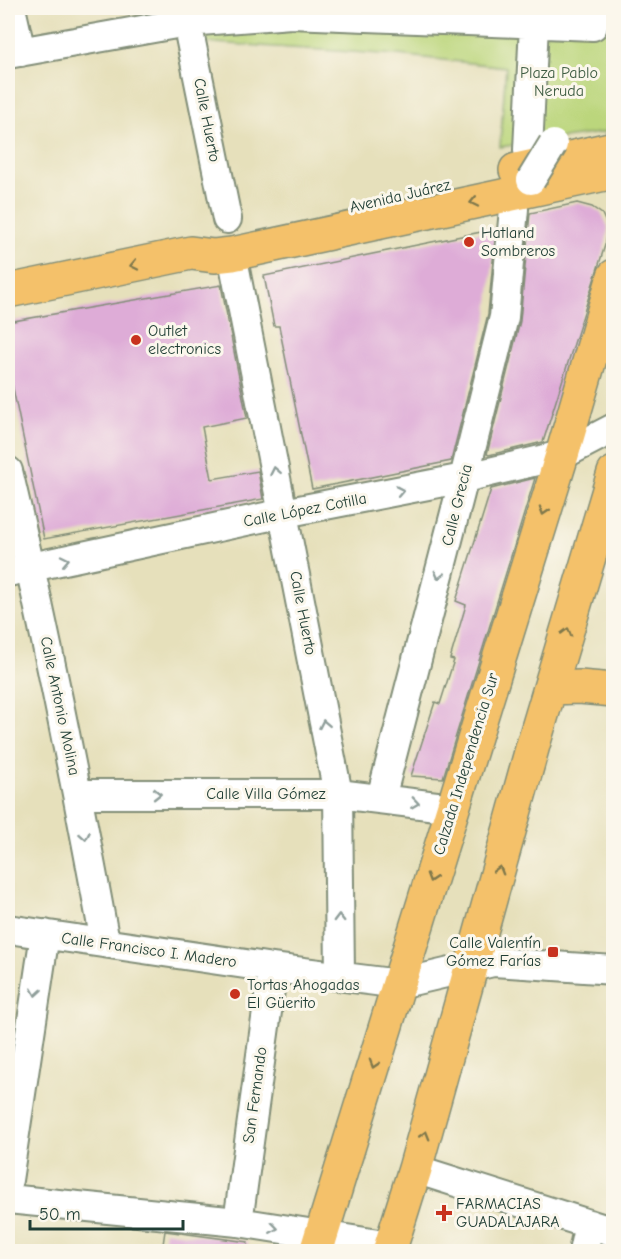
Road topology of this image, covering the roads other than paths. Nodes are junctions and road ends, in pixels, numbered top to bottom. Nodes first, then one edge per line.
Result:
1 (11, 8) edge
2 (291, 10) edge
3 (594, 17) edge
4 (187, 21) junction
5 (534, 24) junction
6 (14, 53) edge
7 (614, 147) edge
8 (614, 172) edge
9 (531, 180) dead end
10 (514, 209) dead end
11 (227, 219) dead end
12 (191, 253) junction
13 (232, 254) junction
14 (614, 276) edge
15 (8, 291) edge
16 (606, 432) edge
17 (562, 455) junction
18 (8, 471) edge
19 (614, 473) edge
20 (464, 478) junction
21 (284, 513) junction
22 (19, 569) edge
23 (551, 688) junction
24 (614, 690) edge
25 (78, 794) junction
26 (338, 794) junction
27 (381, 798) junction
28 (453, 808) junction
29 (8, 929) edge
30 (45, 934) junction
31 (105, 942) junction
32 (472, 966) junction
33 (273, 968) junction
34 (614, 970) edge
35 (340, 976) junction
36 (399, 984) junction
37 (415, 1169) junction
38 (8, 1180) edge
39 (8, 1199) edge
40 (238, 1222) junction
41 (595, 1236) edge
42 (319, 1243) edge
43 (390, 1249) edge

1 - 6 street
2 - 4 street
2 - 5 street
3 - 5 street
4 - 6 street
4 - 11 street, Calle Huerto
5 - 9 street, bridge
7 - 12 main road, Avenida Juárez
8 -> 13 main road, Avenida Juárez
10 - 20 street, Calle Grecia
12 - 13 main road, Avenida Juárez
12 -> 15 main road, Avenida Juárez
21 -> 13 street, Calle Huerto
14 - 17 main road, Calzada Independencia Sur
16 - 17 street, Calle López Cotilla
17 - 20 street, Calle López Cotilla
17 -> 28 main road, Calzada Independencia Sur
18 - 22 street, Calle Antonio Molina
23 -> 19 main road
21 -> 20 street, Calle López Cotilla
20 -> 27 street, Calle Grecia
22 -> 21 street, Calle López Cotilla
26 -> 21 street, Calle Huerto
22 - 25 street, Calle Antonio Molina
23 - 24 main road
32 -> 23 main road
25 -> 26 street, Calle Villa Gómez
25 -> 31 street, Calle Antonio Molina
26 - 27 street, Calle Villa Gómez
35 -> 26 street, Calle Huerto
27 -> 28 street, Calle Villa Gómez
28 -> 36 main road, Calzada Independencia Sur
29 - 30 street, Calle Francisco I. Madero
30 - 31 street, Calle Francisco I. Madero
30 -> 38 street
31 - 33 street, Calle Francisco I. Madero
32 - 34 street
32 - 36 street
37 -> 32 main road
33 - 35 street, Calle Francisco I. Madero
33 - 40 street, San Fernando
35 - 36 street, Calle Francisco I. Madero
36 -> 42 main road, Calzada Independencia Sur
37 - 41 street
37 - 43 main road
39 - 40 street
40 -> 42 street
42 - 43 street

